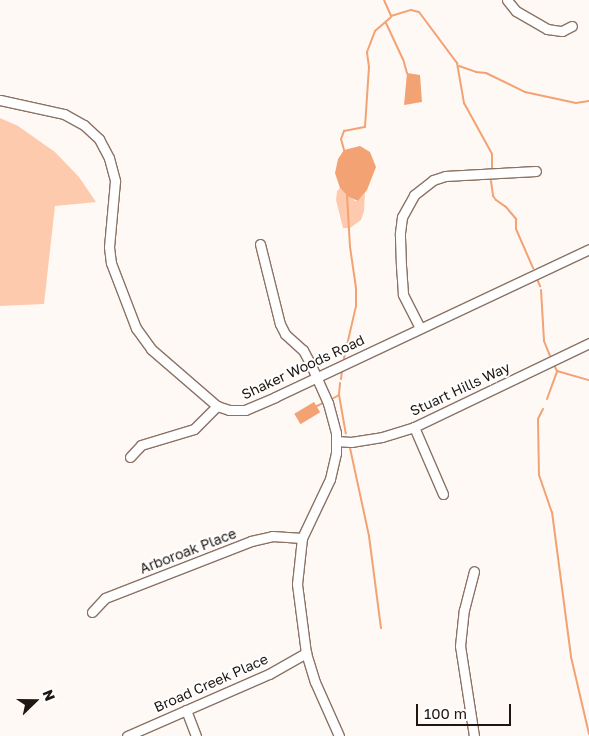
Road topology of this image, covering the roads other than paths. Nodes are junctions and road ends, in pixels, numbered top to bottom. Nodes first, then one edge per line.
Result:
1 (507, 0) edge
2 (572, 26) dead end
3 (0, 100) edge
4 (536, 172) dead end
5 (260, 244) dead end
6 (589, 249) edge
7 (420, 328) junction
8 (589, 343) edge
9 (318, 378) junction
10 (217, 406) junction
11 (414, 427) junction
12 (336, 441) junction
13 (130, 457) dead end
14 (443, 494) dead end
15 (302, 538) junction
16 (474, 571) dead end
17 (92, 612) dead end
18 (306, 653) junction
19 (186, 710) junction
20 (127, 736) edge
21 (196, 736) edge
22 (339, 736) edge
23 (474, 736) edge

1 - 2 street
3 - 10 street
4 - 7 street
5 - 9 street
6 - 7 street, Shaker Woods Road
7 - 9 street, Shaker Woods Road
8 - 11 street, Stuart Hills Way
9 - 10 street, Shaker Woods Road
9 - 12 street
10 - 13 street
11 - 12 street, Stuart Hills Way
11 - 14 street
12 - 15 street
15 - 17 street, Arboroak Place
15 - 18 street
16 - 23 street
18 - 19 street, Broad Creek Place
18 - 22 street
19 - 20 street, Broad Creek Place
19 - 21 street

